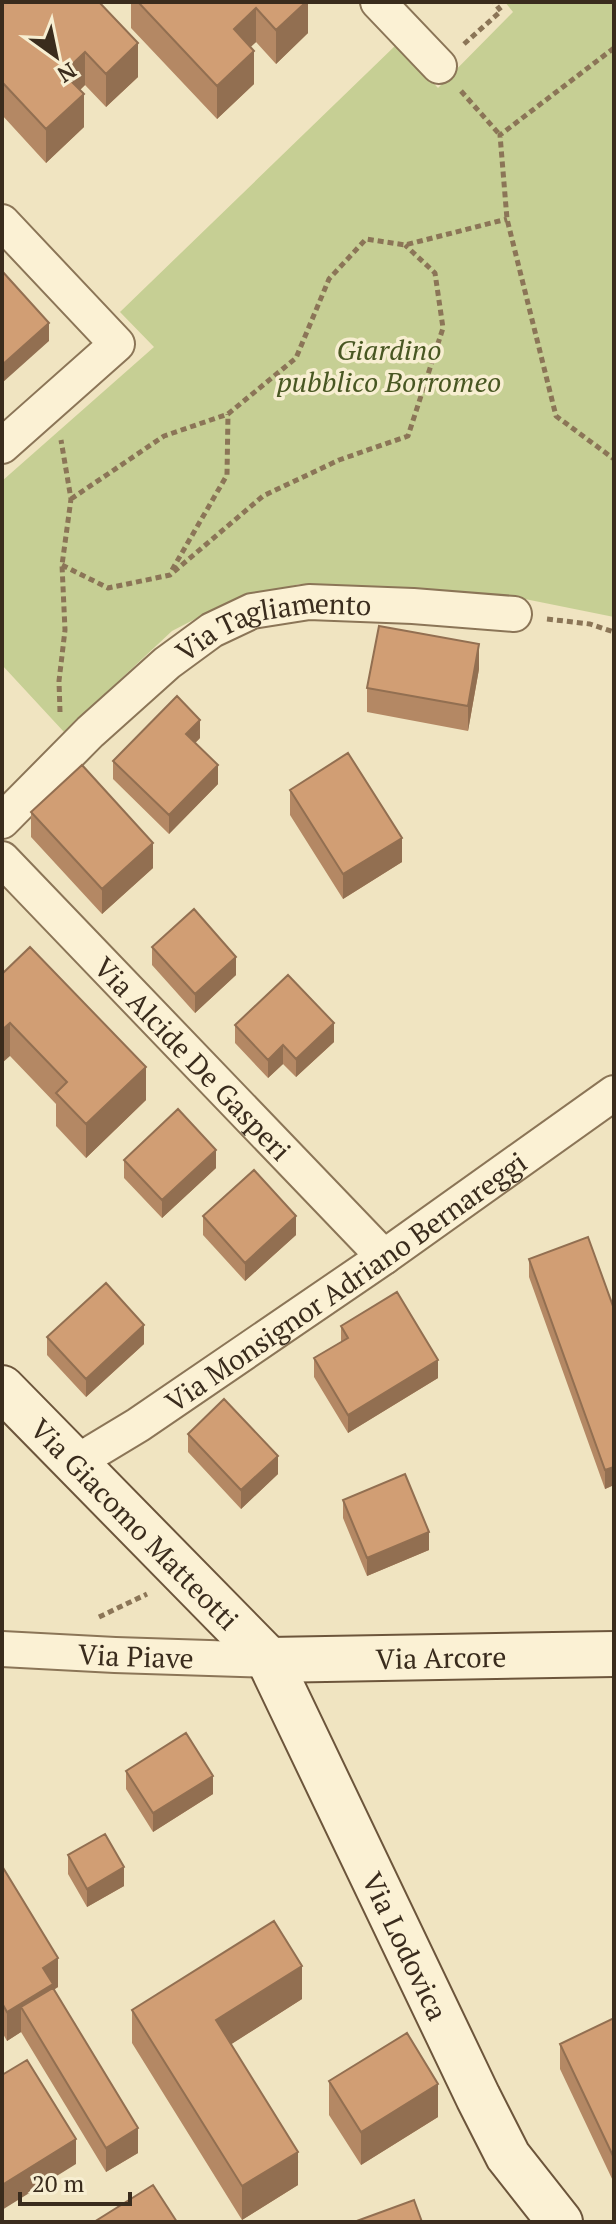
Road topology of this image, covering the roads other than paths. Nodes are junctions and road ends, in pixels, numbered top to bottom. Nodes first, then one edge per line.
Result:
1 (378, 2) edge
2 (439, 66) road end
3 (2, 222) edge
4 (2, 446) edge
5 (514, 614) road end
6 (2, 821) edge
7 (2, 859) edge
8 (614, 1093) edge
9 (384, 1257) junction
10 (2, 1388) edge
11 (75, 1463) junction
12 (2, 1649) edge
13 (614, 1654) edge
14 (269, 1660) junction
15 (560, 2222) edge

1 - 2 street
3 - 4 street
5 - 6 street, Via Tagliamento
7 - 9 street, Via Alcide De Gasperi
8 - 9 street, Via Monsignor Adriano Bernareggi
9 - 11 street, Via Monsignor Adriano Bernareggi
10 - 11 street, Via Giacomo Matteotti
11 - 14 street, Via Giacomo Matteotti
12 - 14 street, Via Piave
13 - 14 street, Via Arcore
14 - 15 street, Via Lodovica

